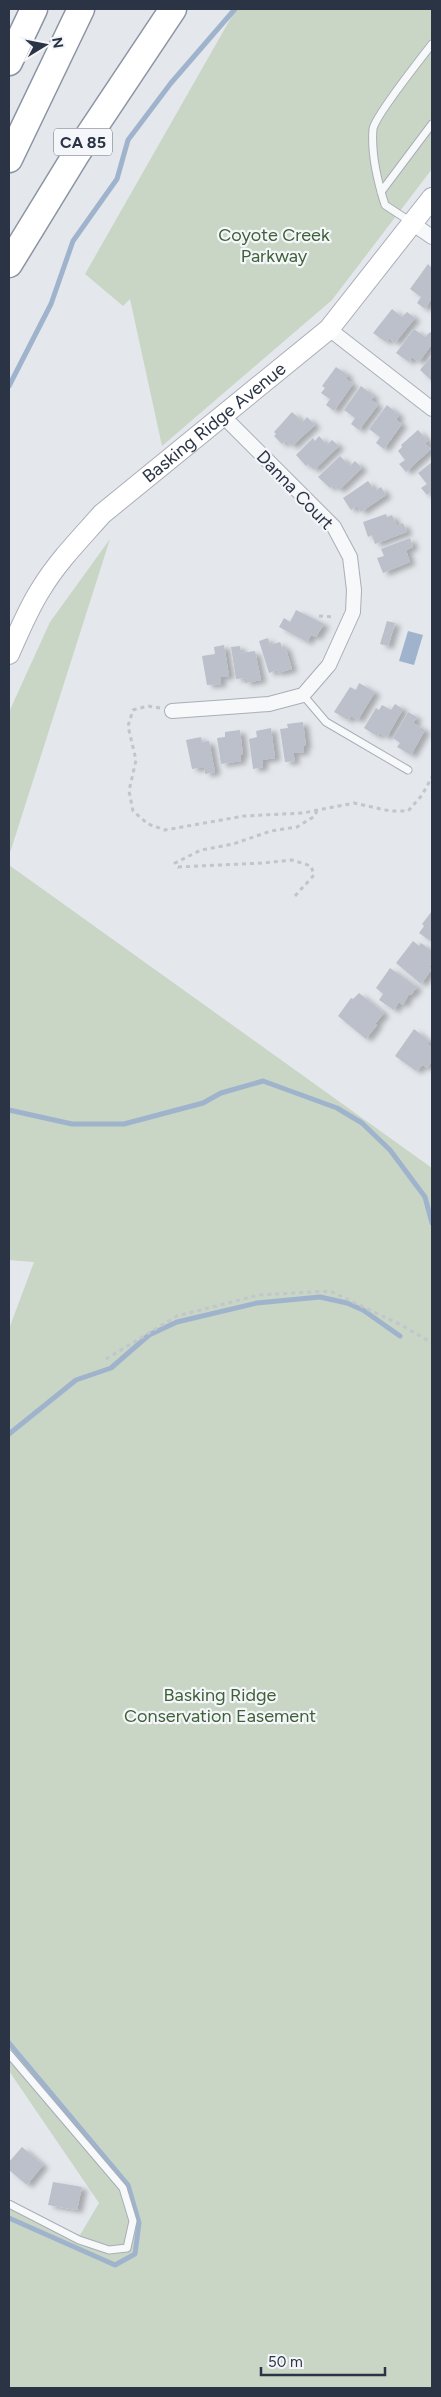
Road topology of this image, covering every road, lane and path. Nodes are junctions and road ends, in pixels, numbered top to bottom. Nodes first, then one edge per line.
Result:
1 (14, 9) edge
2 (34, 9) edge
3 (81, 9) edge
4 (168, 16) edge
5 (9, 20) edge
6 (432, 44) edge
7 (9, 62) edge
8 (432, 124) edge
9 (9, 159) edge
10 (381, 192) junction
11 (432, 198) edge
12 (413, 224) junction
13 (432, 237) edge
14 (9, 264) edge
15 (328, 329) junction
16 (432, 409) edge
17 (223, 416) junction
18 (319, 616) dead end
19 (335, 617) dead end
20 (9, 654) edge
21 (303, 695) junction
22 (172, 711) joint
23 (408, 770) dead end
24 (432, 778) edge
25 (317, 810) junction
26 (295, 896) dead end
27 (432, 1343) edge
28 (106, 1360) dead end
29 (9, 2054) edge
30 (9, 2204) edge

1 - 5 highway
2 - 7 highway
3 - 9 highway
4 - 14 highway, CA 85
6 - 10 lane
8 - 10 lane
10 - 12 lane
11 - 12 street, Basking Ridge Avenue
12 - 13 street
12 - 15 street, Basking Ridge Avenue
15 - 16 street
15 - 17 street, Basking Ridge Avenue
17 - 20 street, Basking Ridge Avenue
17 - 21 street, Danna Court
18 - 19 path
21 - 22 street
21 - 23 lane
22 - 25 path
24 - 25 path
25 - 26 path
27 - 28 path
29 - 30 lane

